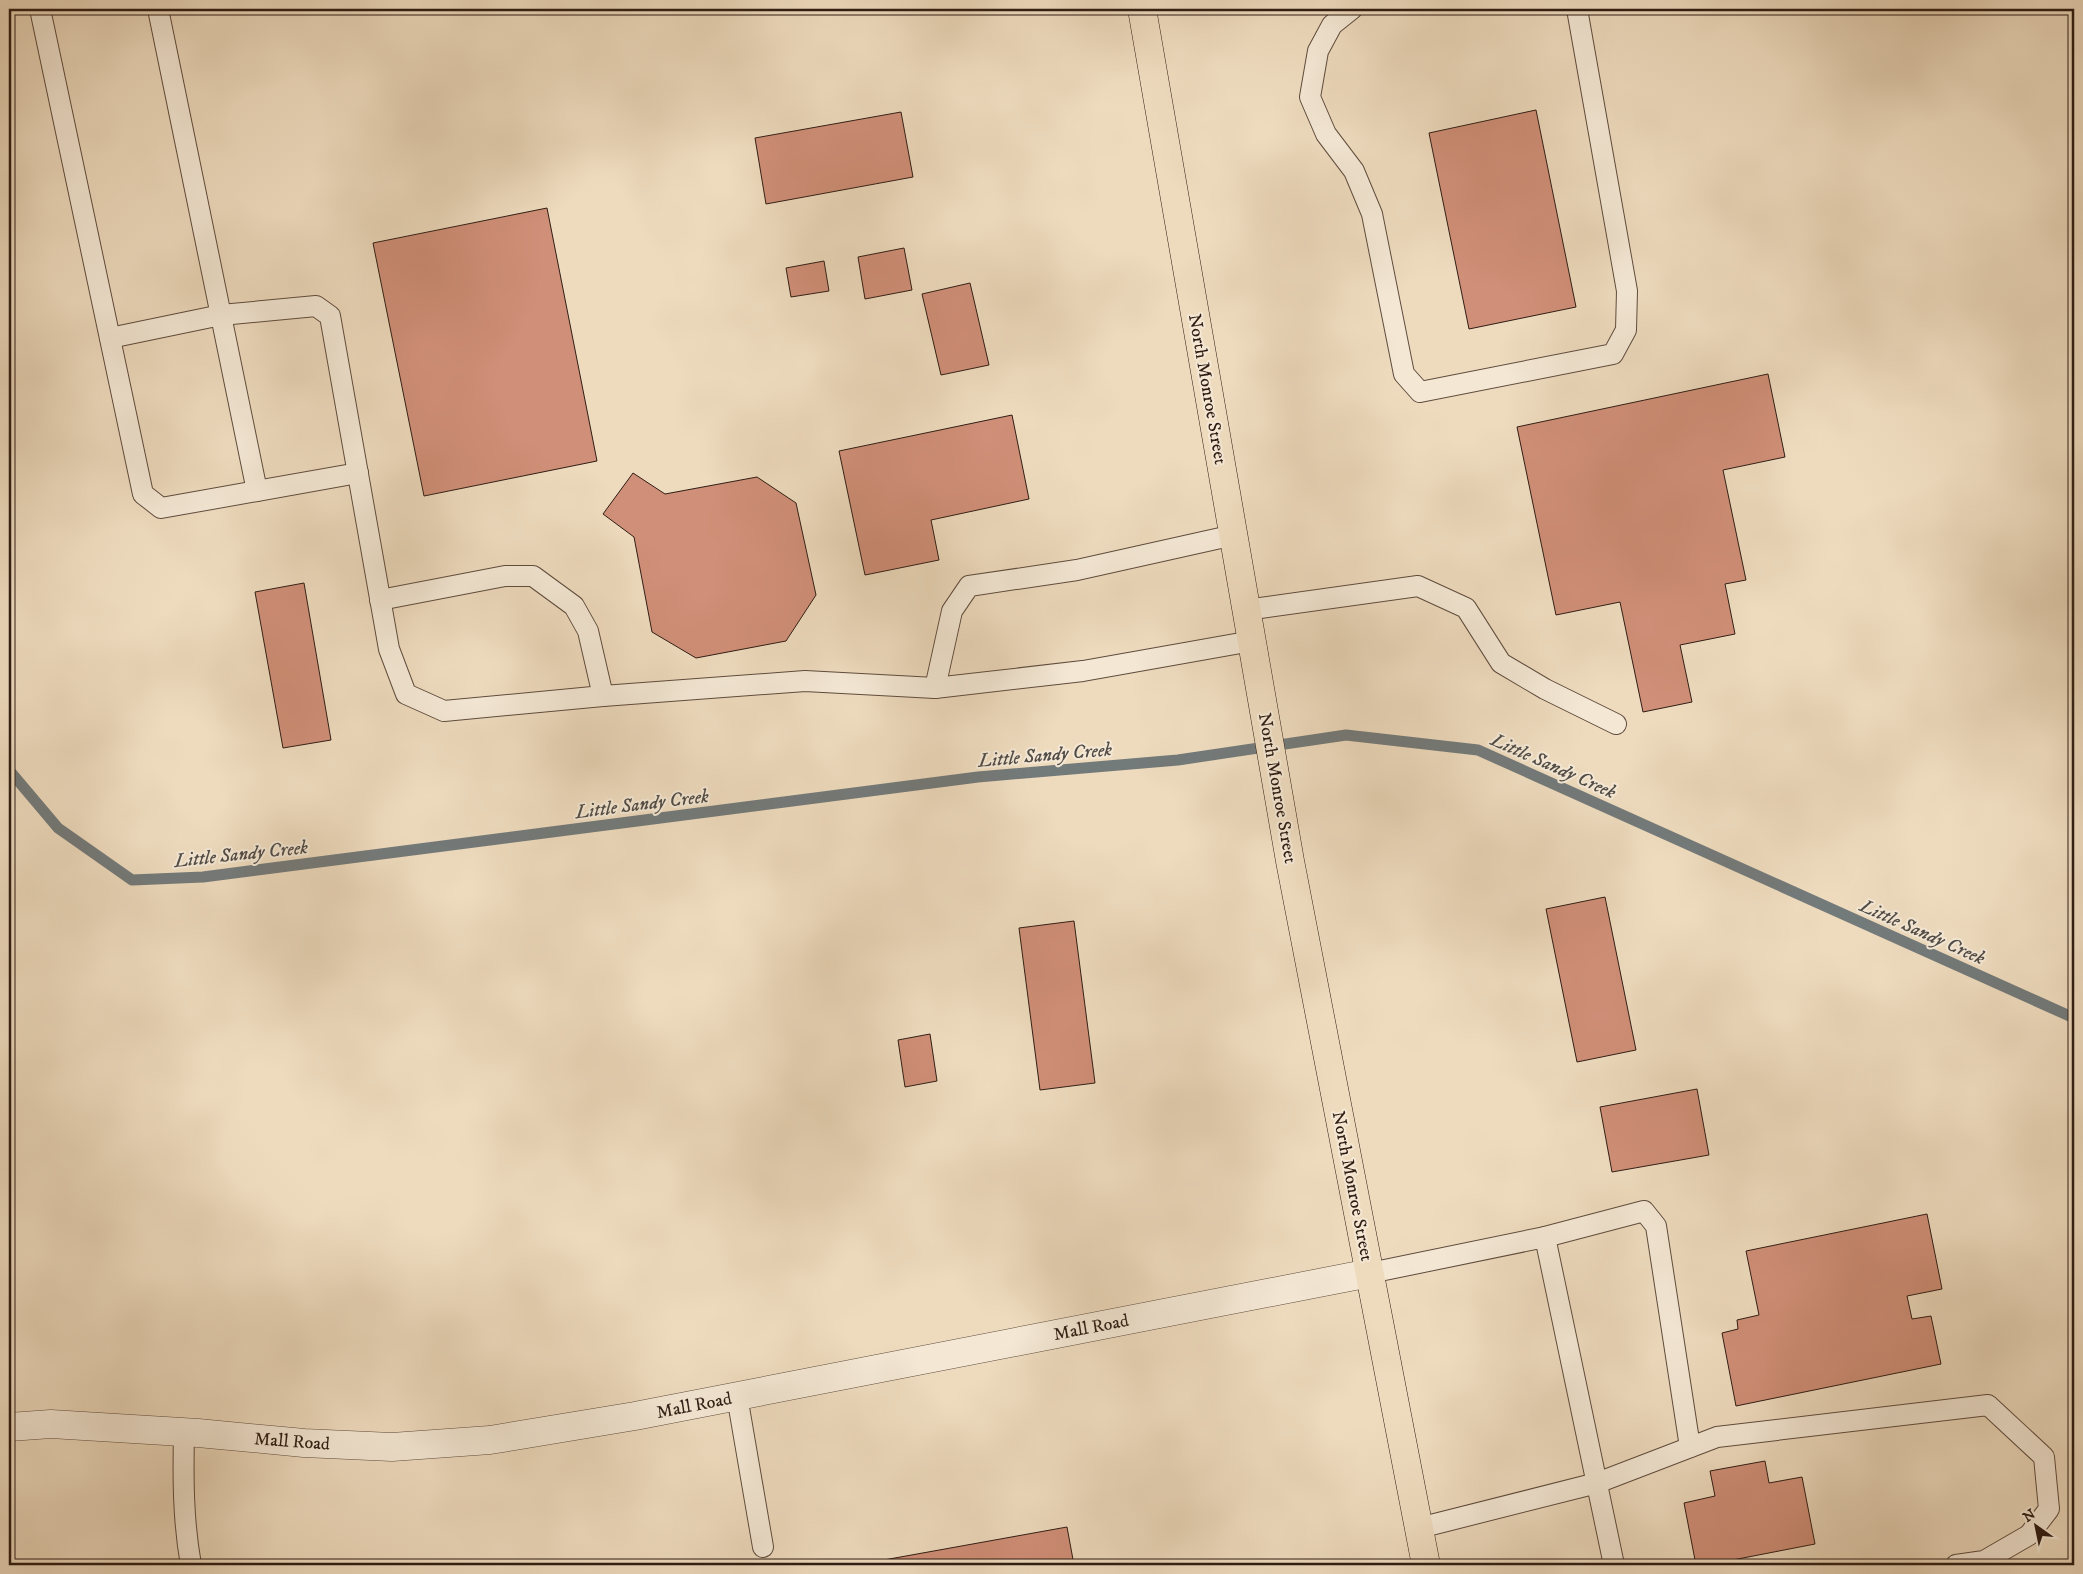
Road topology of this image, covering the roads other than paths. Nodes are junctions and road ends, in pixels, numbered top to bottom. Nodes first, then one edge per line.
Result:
1 (40, 9) edge
2 (158, 9) edge
3 (1142, 9) edge
4 (1352, 9) edge
5 (1577, 9) edge
6 (221, 315) junction
7 (110, 338) junction
8 (358, 473) junction
9 (257, 491) junction
10 (1234, 535) junction
11 (380, 600) junction
12 (1246, 610) junction
13 (1252, 641) junction
14 (935, 688) junction
15 (603, 696) junction
16 (1616, 724) dead end
17 (1545, 1237) junction
18 (1370, 1273) junction
19 (737, 1396) junction
20 (9, 1427) edge
21 (184, 1432) junction
22 (1690, 1447) junction
23 (1596, 1483) junction
24 (1419, 1528) junction
25 (763, 1547) dead end
26 (186, 1564) edge
27 (1426, 1565) edge
28 (1614, 1565) edge
29 (1956, 1565) edge

1 - 7 lane
2 - 6 lane
3 - 10 main road, North Monroe Street
4 - 5 lane
6 - 7 lane
6 - 8 lane
6 - 9 lane
7 - 9 lane
8 - 9 lane
8 - 11 lane
10 - 12 main road, North Monroe Street
10 - 14 lane
11 - 15 lane
11 - 15 lane
12 - 13 main road, North Monroe Street
12 - 16 lane
13 - 14 lane
13 - 18 main road, North Monroe Street
14 - 15 lane
17 - 18 lane
17 - 22 lane
17 - 23 lane
18 - 19 street, Mall Road
18 - 24 main road, North Monroe Street
19 - 21 street, Mall Road
19 - 25 lane
20 - 21 street, Mall Road
21 - 26 lane
22 - 23 lane
22 - 29 lane
23 - 24 lane
23 - 28 lane
24 - 27 main road, North Monroe Street

